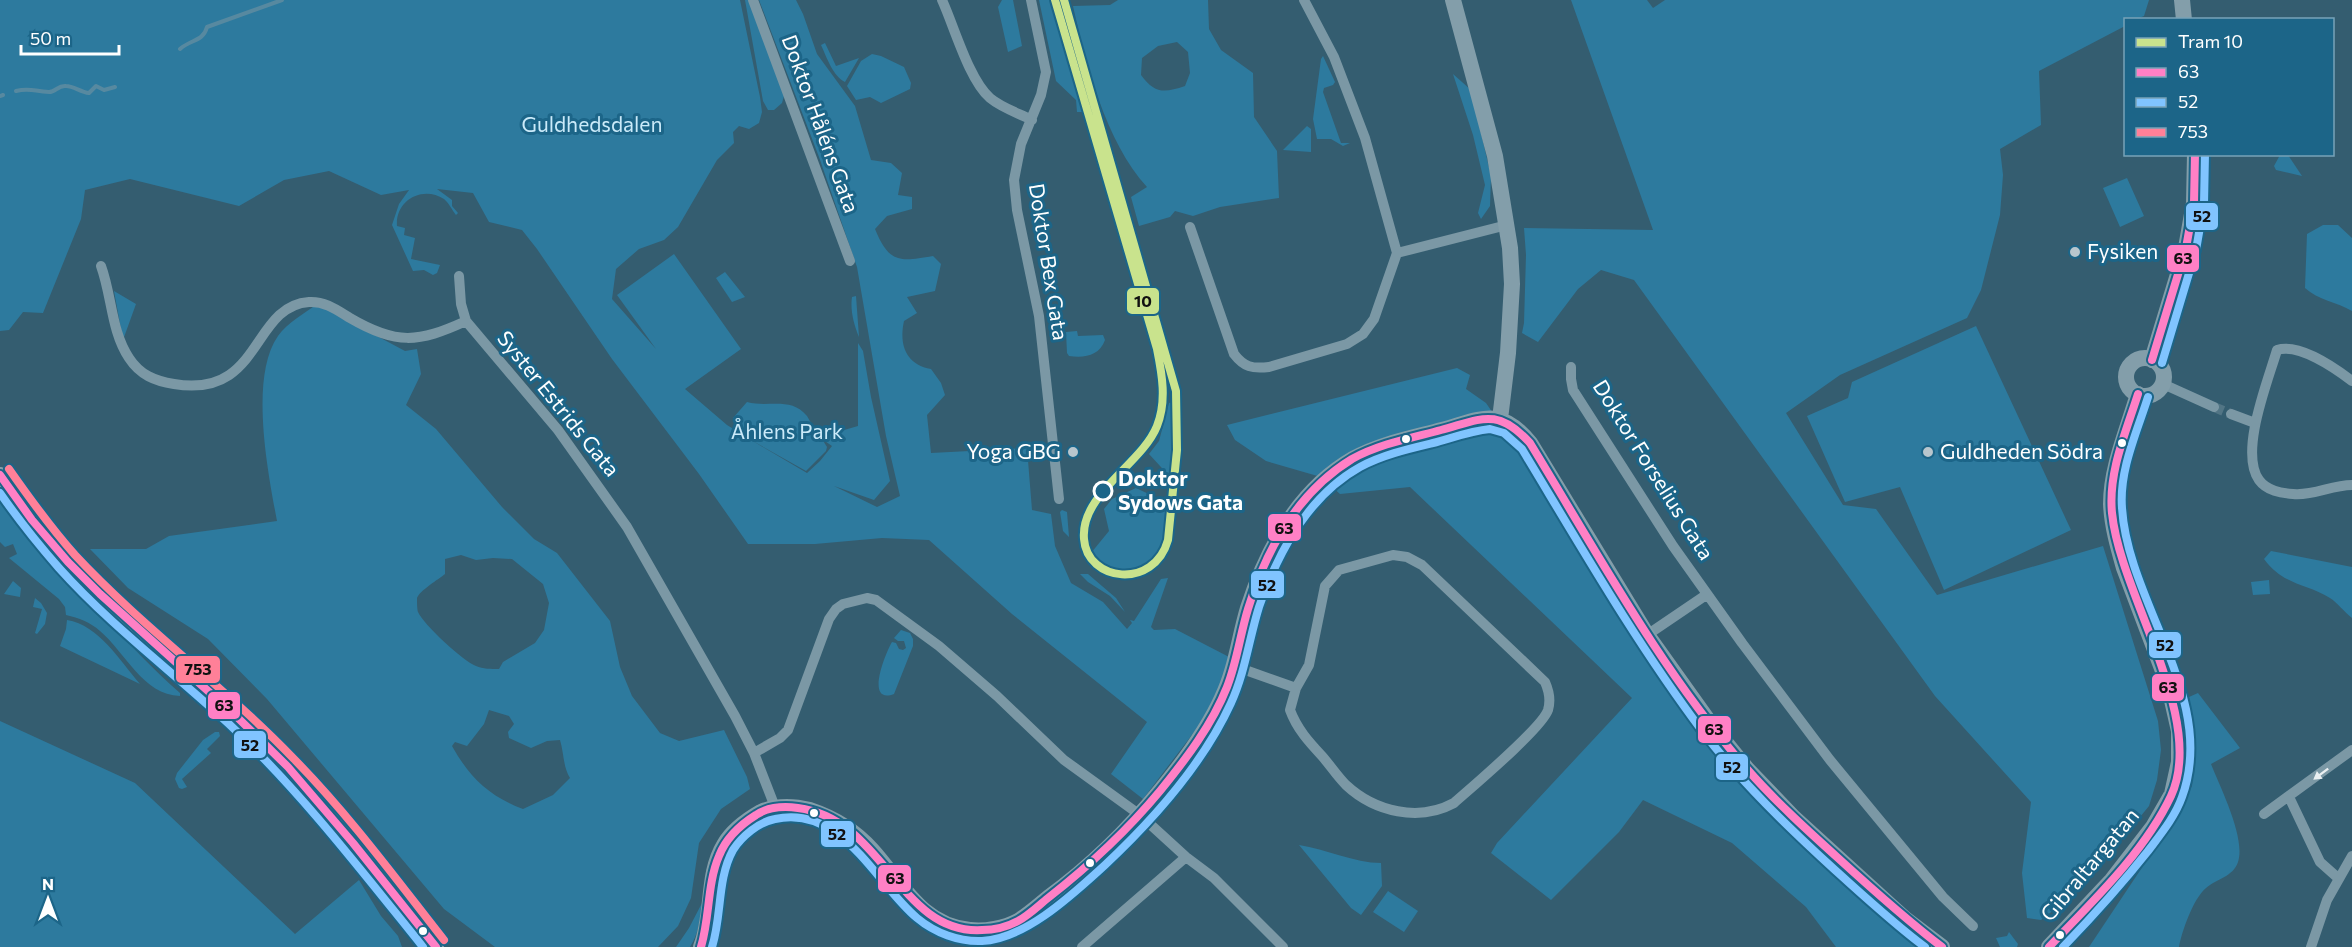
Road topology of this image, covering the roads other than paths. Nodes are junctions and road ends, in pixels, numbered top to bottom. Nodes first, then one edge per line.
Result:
1 (753, 0) edge
2 (942, 0) edge
3 (1031, 0) edge
4 (1304, 0) edge
5 (1453, 0) edge
6 (2182, 0) edge
7 (2184, 18) edge
8 (1032, 120) junction
9 (2195, 156) edge
10 (1507, 225) junction
11 (1190, 227) dead end
12 (1397, 253) junction
13 (850, 261) dead end
14 (101, 266) dead end
15 (459, 276) dead end
16 (466, 321) junction
17 (2152, 360) junction
18 (1571, 367) dead end
19 (2352, 381) edge
20 (2163, 384) junction
21 (2139, 394) junction
22 (2214, 407) tunnel mouth
23 (2231, 414) tunnel mouth
24 (1500, 419) junction
25 (2255, 423) junction
26 (0, 475) edge
27 (2352, 485) edge
28 (1059, 500) dead end
29 (1706, 595) junction
30 (1647, 635) junction
31 (1234, 666) junction
32 (1296, 688) junction
33 (2352, 750) edge
34 (754, 753) junction
35 (2289, 797) junction
36 (775, 807) junction
37 (2264, 814) dead end
38 (1140, 815) junction
39 (2352, 856) edge
40 (1186, 857) junction
41 (2338, 878) junction
42 (1972, 926) dead end
43 (436, 947) edge
44 (701, 947) edge
45 (1083, 947) edge
46 (1283, 947) edge
47 (1942, 947) edge
48 (2049, 947) edge
49 (2311, 947) edge

1 - 13 street, Doktor Håléns Gata
2 - 8 street
3 - 8 street, Doktor Bex Gata
4 - 12 street
5 - 10 street
6 - 7 street
8 - 28 street, Doktor Bex Gata
9 - 17 street
10 - 12 street
10 - 24 street
11 - 12 street
14 - 16 street
15 - 16 street, Syster Estrids Gata
16 - 34 street, Syster Estrids Gata
17 - 20 street
17 - 21 street
18 - 29 street, Doktor Forselius Gata
19 - 25 street
20 - 21 street
20 - 22 street
21 - 48 street, Gibraltargatan
23 - 25 street
24 - 30 street
24 - 31 street
25 - 27 street
26 - 43 street
29 - 30 street, Doktor Forselius Gata
29 - 42 street, Doktor Forselius Gata
30 - 47 street
31 - 32 street
31 - 38 street
32 - 32 street
33 -> 35 street
34 - 36 street, Syster Estrids Gata
34 - 38 street
35 - 37 street
35 - 41 street
36 - 38 street
36 - 44 street
38 - 40 street
39 - 41 street
40 - 45 street
40 - 46 street
41 - 49 street

